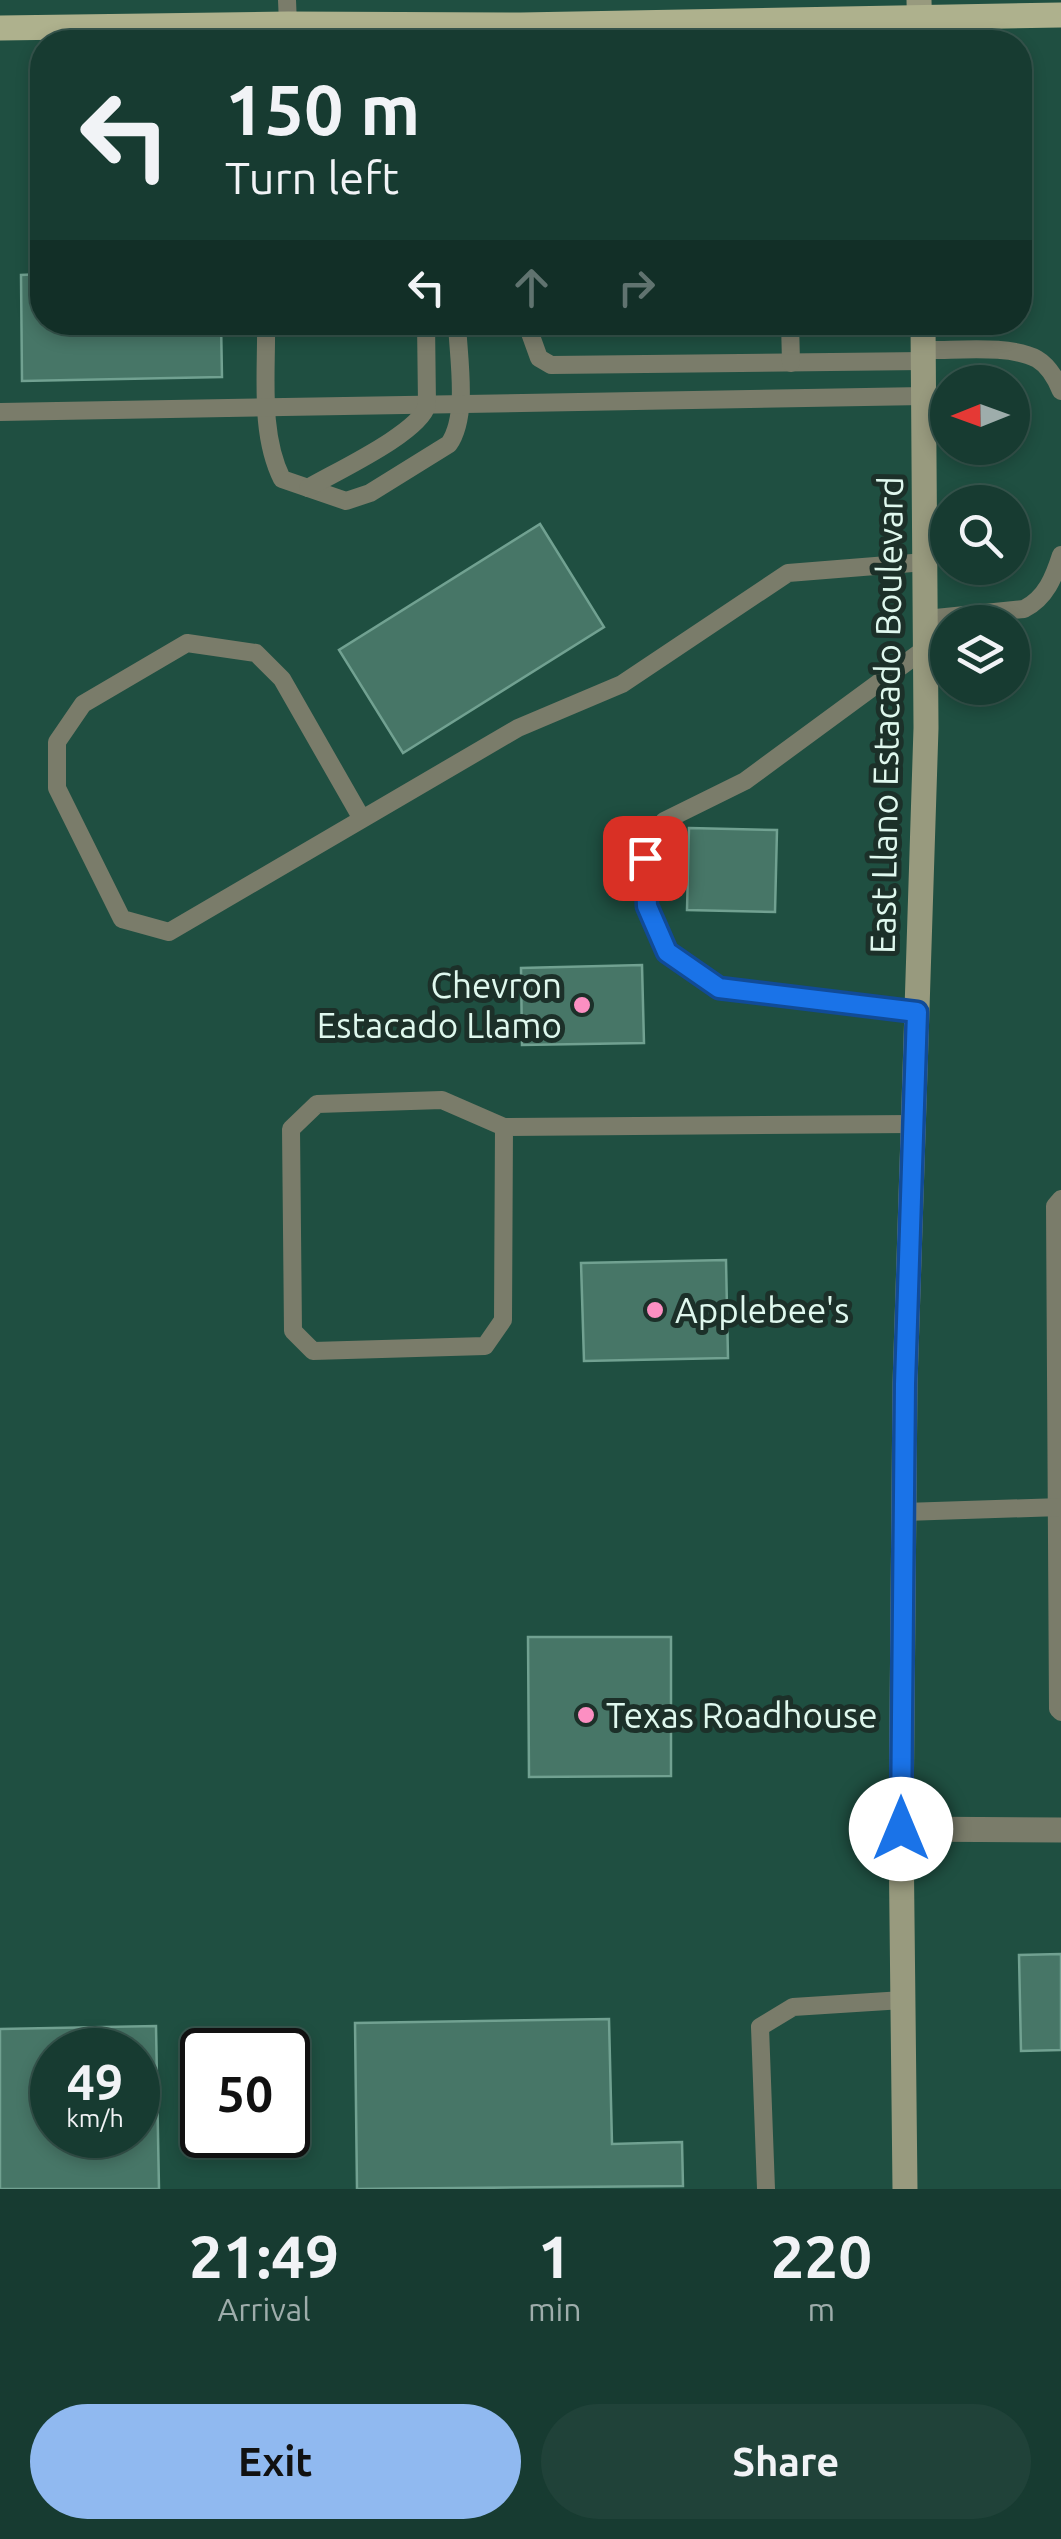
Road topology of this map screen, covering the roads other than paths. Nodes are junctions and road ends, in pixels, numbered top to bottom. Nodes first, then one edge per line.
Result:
1 (1061, 15) edge
2 (919, 20) edge
3 (275, 23) edge
4 (0, 28) edge
5 (147, 30) edge
6 (385, 30) edge
7 (768, 30) edge
8 (30, 32) edge
9 (266, 335) edge
10 (426, 335) edge
11 (457, 335) edge
12 (531, 335) edge
13 (790, 335) edge
14 (923, 335) edge
15 (923, 356) junction
16 (1054, 361) edge
17 (791, 363) junction
18 (1061, 391) edge
19 (924, 396) junction
20 (459, 404) junction
21 (428, 405) junction
22 (267, 408) junction
23 (0, 412) edge
24 (308, 488) junction
25 (1061, 555) edge
26 (925, 562) junction
27 (926, 619) junction
28 (926, 648) junction
29 (362, 819) junction
30 (917, 1012) junction
31 (913, 1124) junction
32 (504, 1127) junction
33 (1061, 1200) edge
34 (1059, 1507) edge
35 (904, 1512) junction
36 (1061, 1712) edge
37 (901, 1829) junction
38 (1061, 1830) edge
39 (903, 2000) junction
40 (766, 2189) edge
41 (905, 2189) edge

1 - 2 main road
2 - 7 main road
3 - 5 main road
3 - 6 main road
4 - 8 main road
9 - 22 lane
10 - 21 lane
11 - 20 lane
12 - 17 lane
13 - 17 lane
14 - 15 main road, East Llano Estacado Boulevard
15 - 16 lane
15 - 17 lane
15 - 19 main road, East Llano Estacado Boulevard
16 - 18 lane
19 - 20 lane
19 - 26 main road, East Llano Estacado Boulevard
20 - 21 lane
20 - 24 lane
21 - 22 lane
21 - 24 lane
22 - 23 lane
22 - 24 lane
25 - 27 lane
26 - 27 main road, East Llano Estacado Boulevard
26 - 29 lane
27 - 28 main road, East Llano Estacado Boulevard
28 - 30 main road, East Llano Estacado Boulevard
28 - 30 lane
29 - 29 lane
30 - 31 main road, East Llano Estacado Boulevard
31 - 32 lane
31 - 35 main road, East Llano Estacado Boulevard
32 - 32 lane
33 - 34 lane
34 - 35 lane
34 - 36 lane
35 - 37 main road, East Llano Estacado Boulevard
37 - 38 street
37 - 39 main road, East Llano Estacado Boulevard
39 - 40 lane
39 - 41 main road, East Llano Estacado Boulevard

